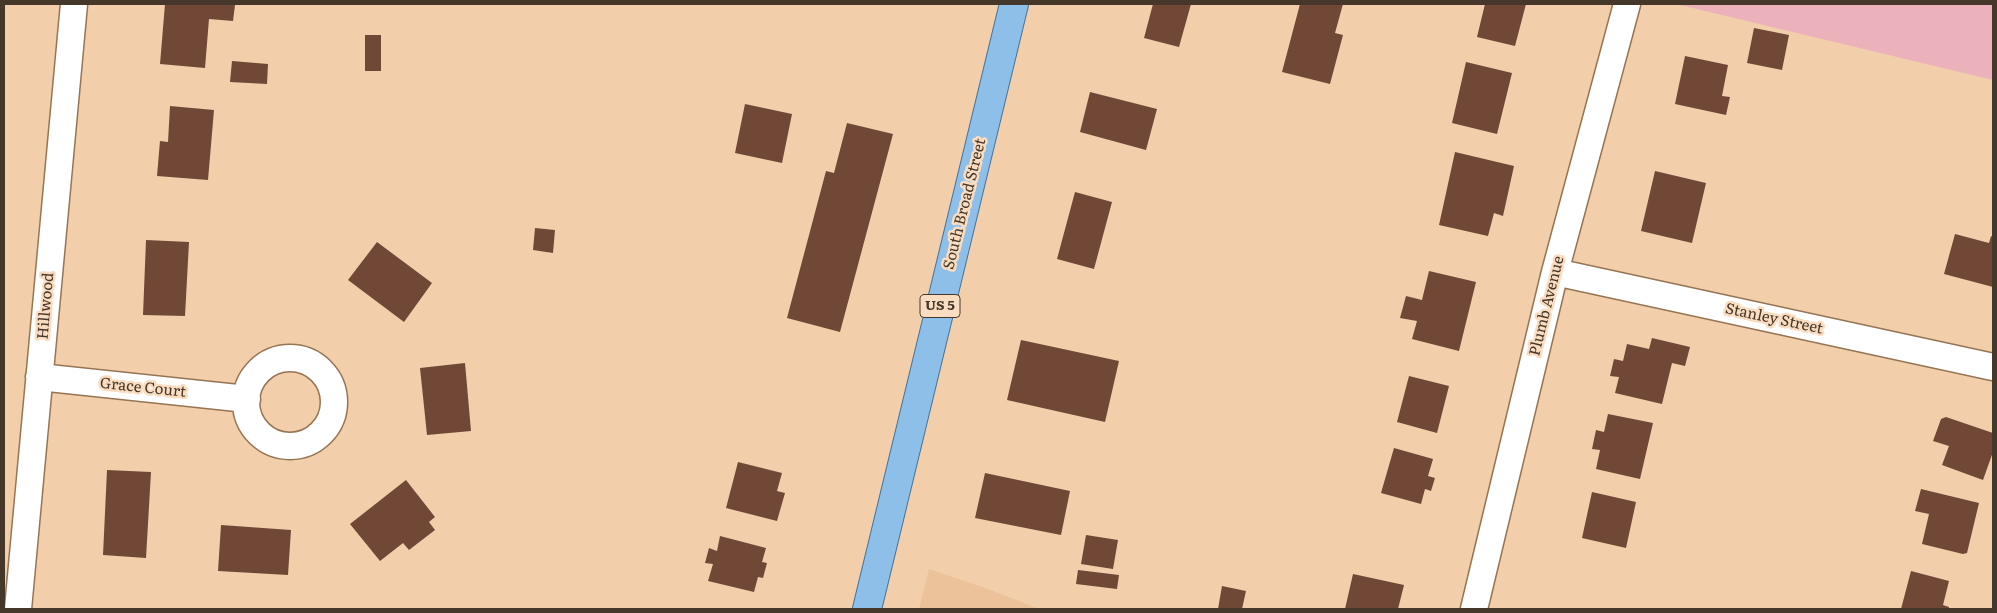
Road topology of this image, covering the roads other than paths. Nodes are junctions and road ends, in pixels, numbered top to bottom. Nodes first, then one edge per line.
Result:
1 (74, 4) edge
2 (1014, 4) edge
3 (1627, 4) edge
4 (1555, 272) junction
5 (1993, 367) edge
6 (39, 378) junction
7 (247, 399) dead end
8 (18, 609) edge
9 (867, 609) edge
10 (1474, 609) edge

1 - 6 street, Hillwood
2 - 9 main road, South Broad Street / US 5
3 - 4 street, Plumb Avenue
4 - 5 street, Stanley Street
4 - 10 street, Plumb Avenue
6 - 7 street, Grace Court
6 - 8 street, Hillwood

